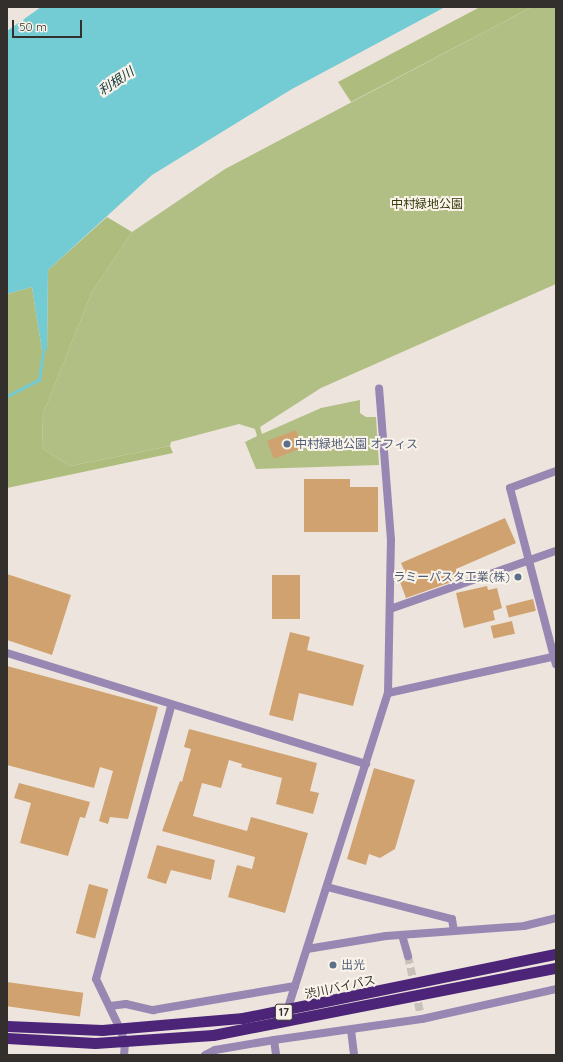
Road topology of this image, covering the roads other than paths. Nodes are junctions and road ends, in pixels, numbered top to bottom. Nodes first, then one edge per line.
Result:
1 (379, 388) dead end
2 (556, 471) edge
3 (556, 551) edge
4 (528, 558) junction
5 (390, 609) junction
6 (7, 653) edge
7 (555, 659) edge
8 (388, 693) junction
9 (171, 707) junction
10 (366, 764) junction
11 (327, 887) junction
12 (556, 918) edge
13 (454, 931) junction
14 (402, 935) junction
15 (307, 949) junction
16 (556, 954) edge
17 (408, 956) tunnel mouth
18 (556, 968) edge
19 (295, 986) junction
20 (556, 989) edge
21 (110, 1006) junction
22 (287, 1011) junction
23 (7, 1026) edge
24 (120, 1029) junction
25 (351, 1030) junction
26 (7, 1038) edge
27 (274, 1040) junction
28 (126, 1051) edge
29 (205, 1055) edge
30 (276, 1055) edge
31 (354, 1055) edge

1 - 5 street
2 - 4 street
3 - 4 street
4 - 5 street
4 - 7 street
5 - 8 street
6 - 9 street
7 - 8 street
8 - 10 street
9 - 10 street
9 - 21 street
10 - 11 street
11 - 13 street
11 - 15 street
12 - 13 street
13 - 14 street
14 - 15 street
14 - 17 street
15 - 19 street
16 - 22 highway, 渋川バイパス / 17
18 - 28 highway, 渋川バイパス / 17
19 - 21 street
19 - 22 street
20 - 25 street
21 - 24 street
22 - 24 highway, 渋川バイパス / 17
23 - 24 highway, 渋川バイパス / 17
24 - 28 street
25 - 27 street
25 - 31 street
26 - 28 highway, 渋川バイパス / 17
27 - 29 street
27 - 30 street

